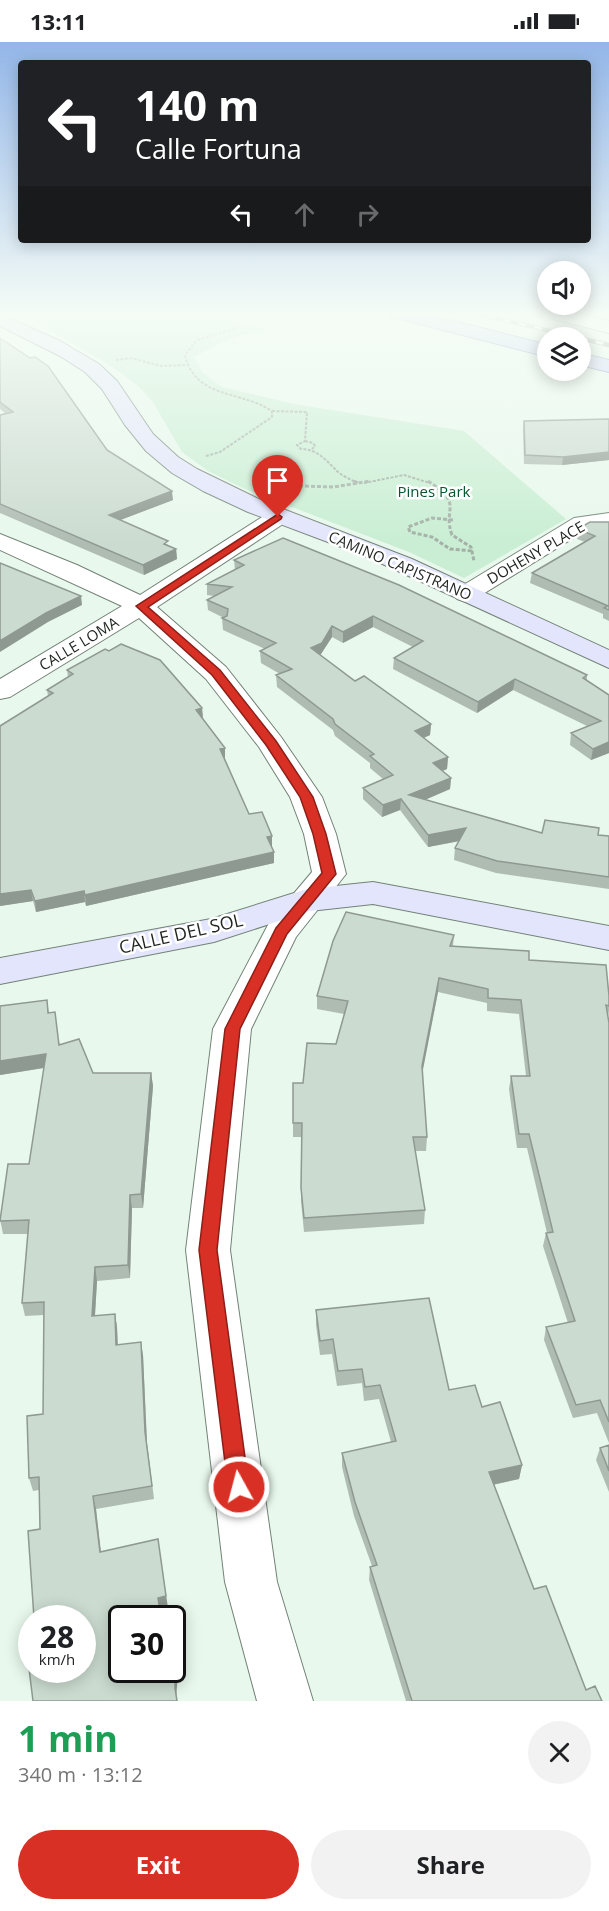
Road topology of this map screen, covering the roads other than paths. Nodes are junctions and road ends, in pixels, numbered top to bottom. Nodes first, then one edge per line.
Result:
1 (114, 389) edge
2 (278, 517) junction
3 (609, 520) edge
4 (0, 541) edge
5 (459, 590) junction
6 (141, 606) junction
7 (609, 660) edge
8 (0, 691) edge
9 (307, 900) junction
10 (609, 938) edge
11 (0, 971) edge
12 (285, 1701) edge

1 - 2 main road, CAMINO CAPISTRANO
2 - 5 main road, CAMINO CAPISTRANO
2 - 6 street, CALLE LOMA
3 - 5 street, DOHENY PLACE
4 - 6 street
5 - 7 main road, CAMINO CAPISTRANO
6 - 8 street, CALLE LOMA
6 - 9 street
9 - 10 main road, CALLE DEL SOL
9 - 11 main road, CALLE DEL SOL
9 - 12 street

